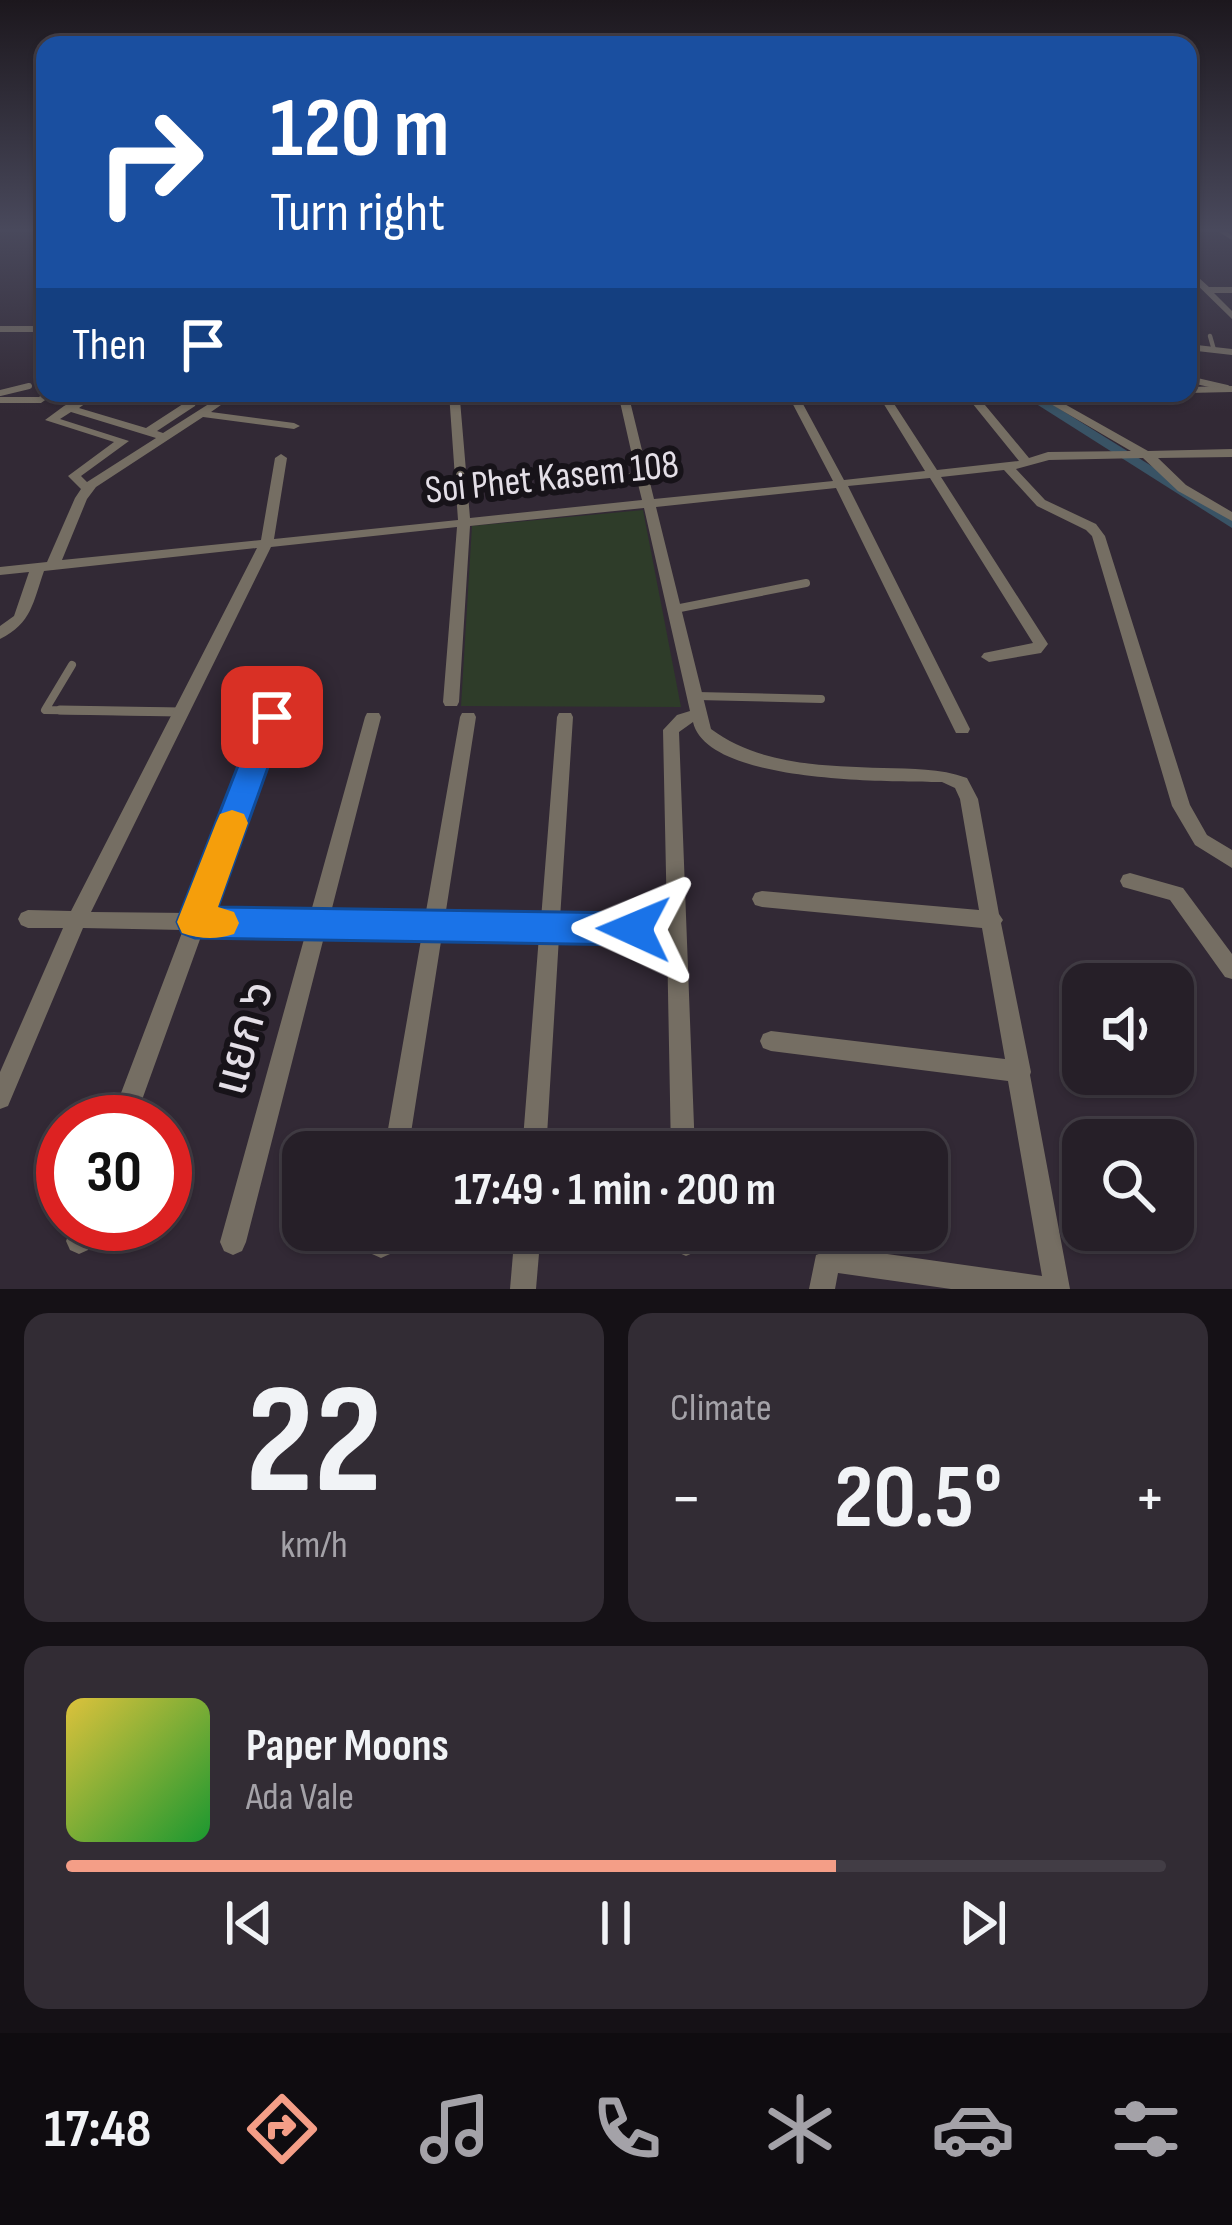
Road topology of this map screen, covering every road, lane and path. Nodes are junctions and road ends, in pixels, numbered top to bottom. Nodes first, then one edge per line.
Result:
1 (1207, 291) edge
2 (1232, 316) edge
3 (0, 329) edge
4 (36, 329) edge
5 (1210, 336) dead end
6 (1197, 348) edge
7 (1214, 350) junction
8 (1232, 352) edge
9 (1197, 381) edge
10 (29, 386) dead end
11 (1230, 389) edge
12 (1197, 390) edge
13 (0, 396) edge
14 (36, 400) edge
15 (79, 402) edge
16 (192, 402) edge
17 (219, 402) edge
18 (454, 402) edge
19 (624, 402) edge
20 (797, 402) edge
21 (888, 402) edge
22 (976, 402) edge
23 (1052, 402) edge
24 (68, 408) junction
25 (201, 413) junction
26 (295, 426) dead end
27 (144, 431) junction
28 (165, 437) junction
29 (122, 441) junction
30 (1232, 453) edge
31 (1146, 457) junction
32 (281, 458) dead end
33 (1027, 464) junction
34 (1007, 466) junction
35 (934, 473) junction
36 (644, 476) junction
37 (561, 480) dead end
38 (841, 482) junction
39 (88, 488) junction
40 (651, 501) junction
41 (1232, 518) edge
42 (464, 520) junction
43 (267, 542) junction
44 (45, 566) junction
45 (0, 571) edge
46 (806, 583) dead end
47 (675, 609) junction
48 (0, 634) edge
49 (989, 657) dead end
50 (73, 665) dead end
51 (821, 699) dead end
52 (451, 701) dead end
53 (697, 706) junction
54 (179, 712) junction
55 (272, 717) dead end
56 (373, 717) dead end
57 (468, 717) dead end
58 (565, 717) dead end
59 (962, 729) dead end
60 (1232, 860) edge
61 (1130, 881) dead end
62 (761, 899) dead end
63 (28, 920) dead end
64 (993, 920) junction
65 (76, 922) junction
66 (195, 922) junction
67 (317, 925) junction
68 (434, 925) junction
69 (552, 927) junction
70 (676, 930) junction
71 (1232, 970) edge
72 (771, 1041) dead end
73 (1020, 1072) junction
74 (132, 1095) edge
75 (0, 1098) edge
76 (400, 1131) edge
77 (536, 1131) edge
78 (682, 1131) edge
79 (233, 1242) dead end
80 (526, 1251) edge
81 (523, 1289) edge
82 (822, 1289) edge
83 (1042, 1289) edge
84 (1057, 1289) edge

1 - 2 street
3 - 4 street
5 - 7 lane
6 - 7 street
7 - 8 street
9 - 11 lane
10 - 13 lane
11 - 12 street
13 - 14 lane
15 - 24 street
16 - 27 street
17 - 25 street
18 - 42 street
19 - 36 street
20 - 38 street
21 - 35 street
22 - 33 street
23 - 31 street
24 - 27 street
24 - 29 street
25 - 26 street
25 - 28 street
27 - 28 street
27 - 29 street
28 - 39 street
29 - 39 street
30 - 31 street, Soi Phet Kasem 108
31 - 33 street, Soi Phet Kasem 108
31 - 41 street
32 - 43 street
33 - 34 street, Soi Phet Kasem 108
34 - 35 street, Soi Phet Kasem 108
34 - 60 street
35 - 38 street, Soi Phet Kasem 108
35 - 49 street
36 - 37 street
36 - 40 street
38 - 40 street, Soi Phet Kasem 108
38 - 59 street
39 - 44 street
40 - 42 street, Soi Phet Kasem 108
40 - 47 street
42 - 43 street, Soi Phet Kasem 108
42 - 52 street
43 - 44 street, Soi Phet Kasem 108
43 - 54 street
44 - 45 street, Soi Phet Kasem 108
44 - 48 street
46 - 47 lane
47 - 53 street
50 - 54 lane
51 - 53 lane
53 - 64 street
53 - 70 street
54 - 65 street
55 - 66 street
56 - 67 street, แยก ๖
57 - 68 street
58 - 69 street
61 - 71 street
62 - 64 street
63 - 65 street
64 - 73 street
65 - 66 street
65 - 75 street
66 - 67 street
66 - 74 street
67 - 68 street
67 - 79 street, แยก ๖
68 - 69 street
68 - 76 street
69 - 70 street
69 - 77 street
70 - 78 street
72 - 73 street
73 - 84 street
80 - 81 street
82 - 83 street

